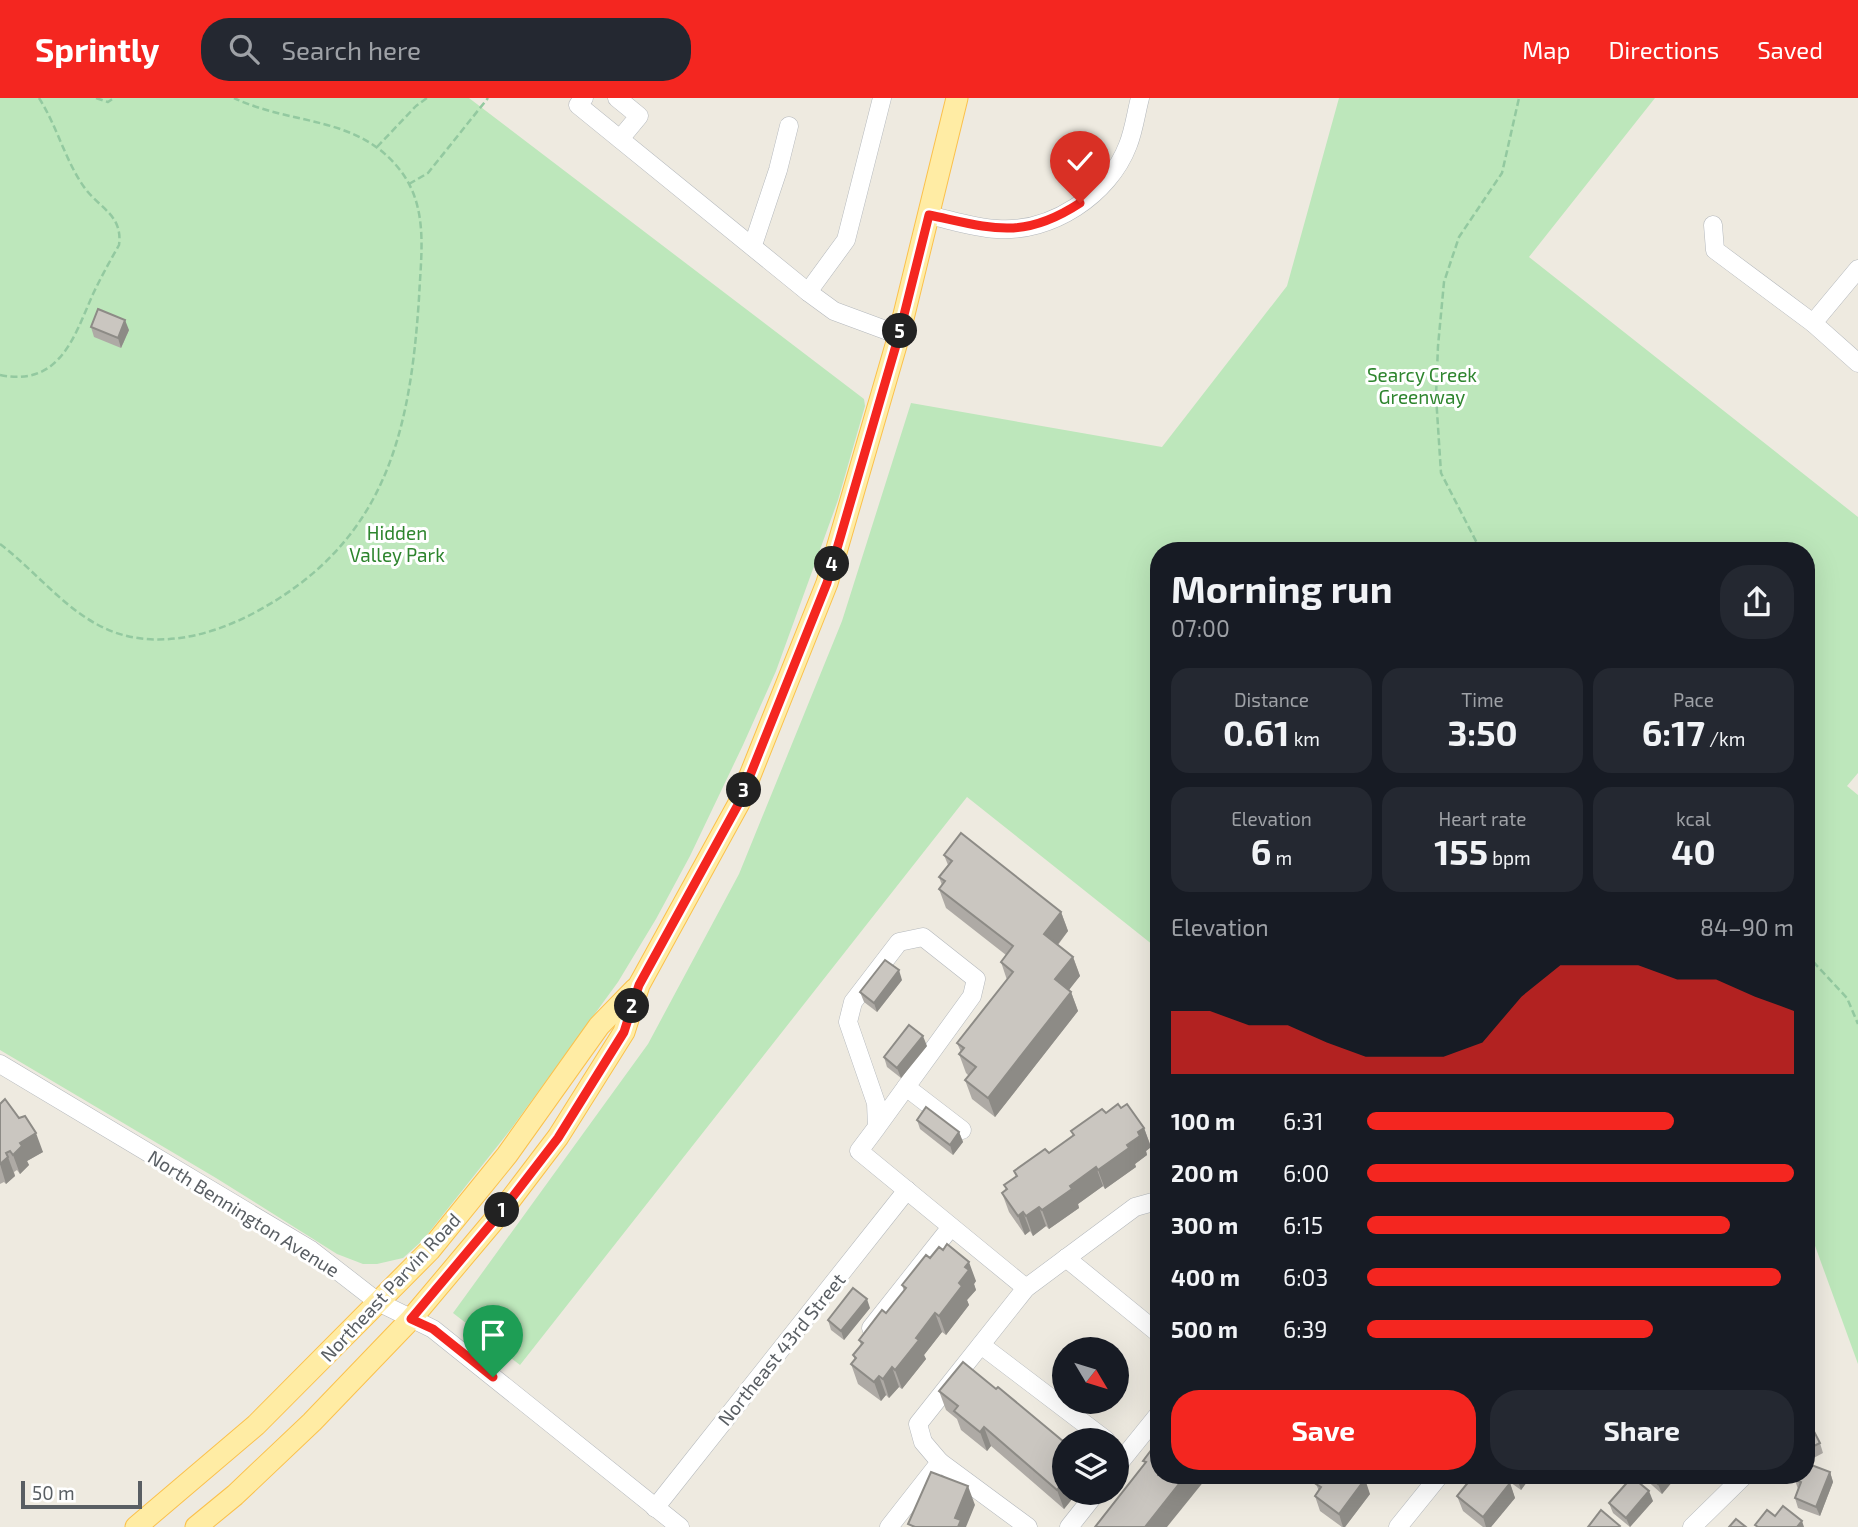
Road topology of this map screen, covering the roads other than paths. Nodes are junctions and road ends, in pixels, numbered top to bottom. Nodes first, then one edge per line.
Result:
1 (584, 98) edge
2 (617, 98) edge
3 (882, 98) edge
4 (957, 98) edge
5 (1140, 98) edge
6 (789, 126) dead end
7 (620, 139) junction
8 (929, 215) junction
9 (1713, 225) dead end
10 (752, 245) junction
11 (1858, 269) edge
12 (808, 292) junction
13 (1813, 323) junction
14 (899, 335) junction
15 (1858, 363) edge
16 (639, 985) junction
17 (2, 1068) edge
18 (906, 1087) junction
19 (877, 1127) junction
20 (962, 1130) dead end
21 (907, 1191) junction
22 (1150, 1203) edge
23 (951, 1227) junction
24 (1066, 1258) junction
25 (1026, 1288) junction
26 (378, 1302) junction
27 (411, 1319) junction
28 (1150, 1326) edge
29 (863, 1338) edge
30 (981, 1345) junction
31 (1150, 1424) edge
32 (1090, 1428) edge
33 (1129, 1447) edge
34 (940, 1462) junction
35 (1433, 1484) edge
36 (1736, 1484) edge
37 (1086, 1505) edge
38 (655, 1507) junction
39 (136, 1527) edge
40 (196, 1527) edge
41 (680, 1527) edge
42 (889, 1527) edge
43 (1028, 1527) edge
44 (1069, 1527) edge
45 (1398, 1527) edge
46 (1692, 1527) edge

1 - 7 street
2 - 7 street
3 - 12 street
4 - 8 main road, Northeast Parvin Road
5 - 8 street
6 - 10 street
7 - 10 street
8 - 14 main road, Northeast Parvin Road
9 - 13 street
10 - 12 street
11 - 13 street
12 - 14 street
13 - 15 street
14 - 16 main road, Northeast Parvin Road
16 - 26 main road, Northeast Parvin Road
16 - 27 main road, Northeast Parvin Road
17 - 26 street, North Bennington Avenue
18 - 19 street
18 - 19 street
18 - 20 street
19 - 21 street
21 - 23 street
21 - 38 street, Northeast 43rd Street
22 - 24 street
23 - 25 street
23 - 29 street
24 - 25 street
24 - 28 street
25 - 30 street
26 - 27 street, North Bennington Avenue
26 - 39 main road, Northeast Parvin Road
27 - 38 street, North Bennington Avenue
27 - 40 main road, Northeast Parvin Road
30 - 32 street
30 - 34 street
31 - 33 street
34 - 42 street
34 - 43 street
35 - 45 street
36 - 46 street
37 - 44 street
38 - 41 street, North Bennington Avenue

